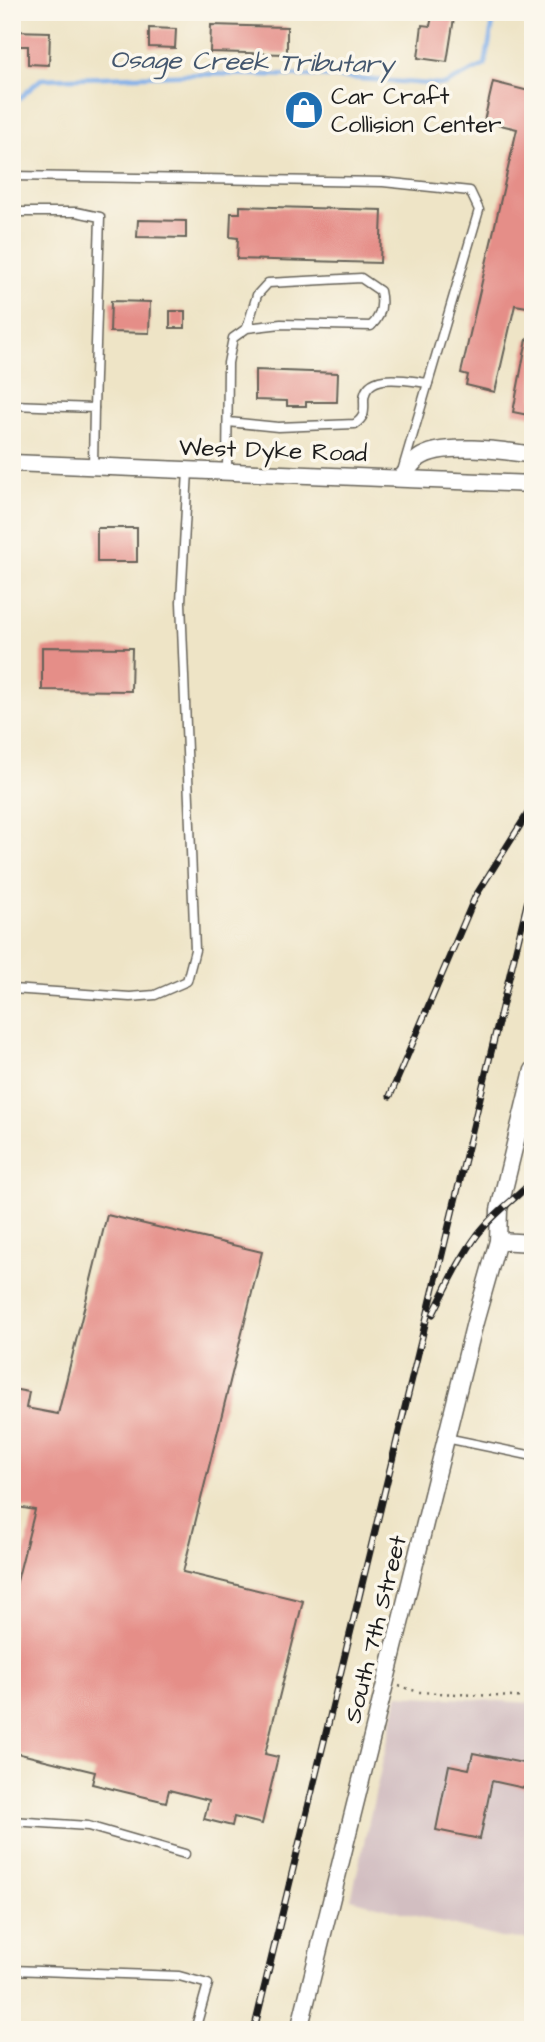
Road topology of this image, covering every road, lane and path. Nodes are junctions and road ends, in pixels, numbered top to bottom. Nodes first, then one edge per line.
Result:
1 (12, 176) edge
2 (12, 212) edge
3 (247, 328) junction
4 (429, 383) junction
5 (12, 405) edge
6 (94, 408) junction
7 (228, 422) junction
8 (533, 456) edge
9 (12, 463) edge
10 (93, 466) junction
11 (188, 470) junction
12 (228, 471) junction
13 (401, 478) junction
14 (533, 484) edge
15 (12, 989) edge
16 (531, 1081) edge
17 (498, 1241) junction
18 (533, 1243) edge
19 (446, 1438) junction
20 (533, 1456) edge
21 (385, 1682) junction
22 (533, 1698) edge
23 (12, 1821) edge
24 (185, 1854) dead end
25 (12, 1970) edge
26 (195, 2030) edge
27 (299, 2030) edge

1 - 4 lane
2 - 6 lane
3 - 3 lane
3 - 7 lane
4 - 7 lane
4 - 13 lane
5 - 6 lane
6 - 10 lane
7 - 12 lane
8 - 13 street
9 - 10 street, West Dyke Road
10 - 11 street, West Dyke Road
11 - 12 street, West Dyke Road
11 - 15 lane
12 - 13 street, West Dyke Road
13 - 14 street, West Dyke Road
16 - 17 street, South 7th Street
17 - 18 street
17 - 19 street, South 7th Street
19 - 20 lane
19 - 21 street, South 7th Street
21 - 22 path
21 - 27 street, South 7th Street
23 - 24 lane
25 - 26 lane

